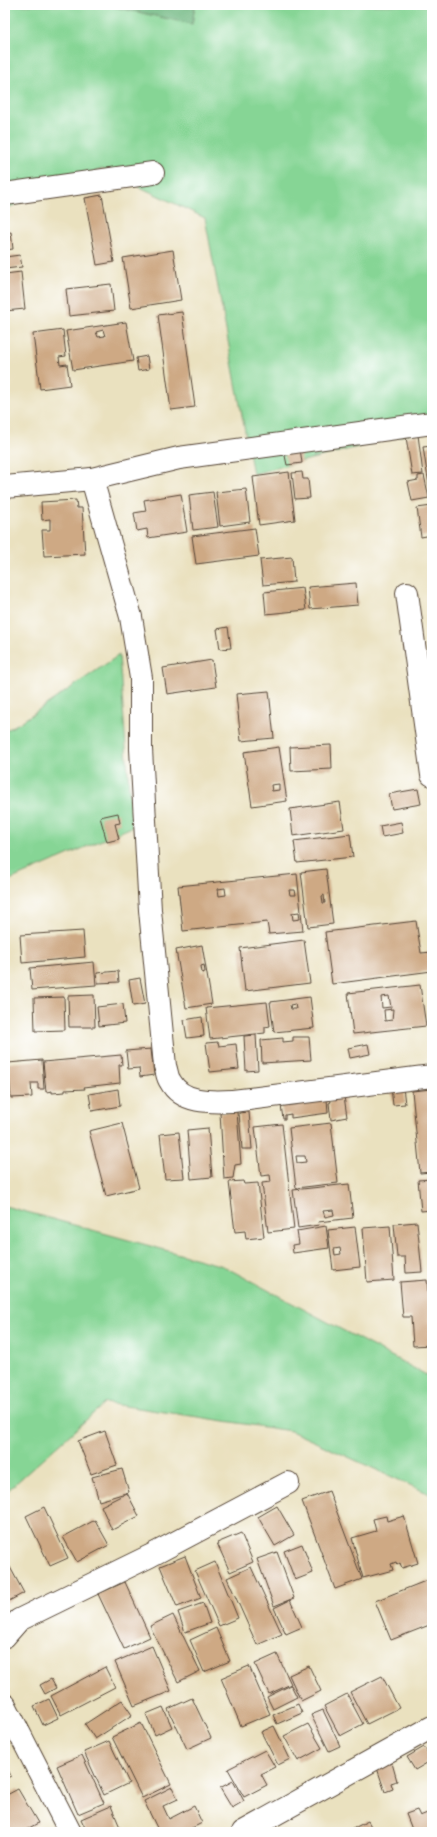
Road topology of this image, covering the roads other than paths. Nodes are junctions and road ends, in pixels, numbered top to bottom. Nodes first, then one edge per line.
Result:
1 (153, 173) dead end
2 (5, 194) edge
3 (432, 423) edge
4 (92, 479) junction
5 (5, 487) edge
6 (407, 593) dead end
7 (432, 776) edge
8 (432, 1076) edge
9 (288, 1483) dead end
10 (5, 1636) edge
11 (5, 1705) edge
12 (432, 1727) edge
13 (70, 1832) edge
14 (242, 1832) edge

1 - 2 street
3 - 4 street
4 - 5 street
4 - 8 street
6 - 7 street
9 - 10 street
11 - 13 street
12 - 14 street

